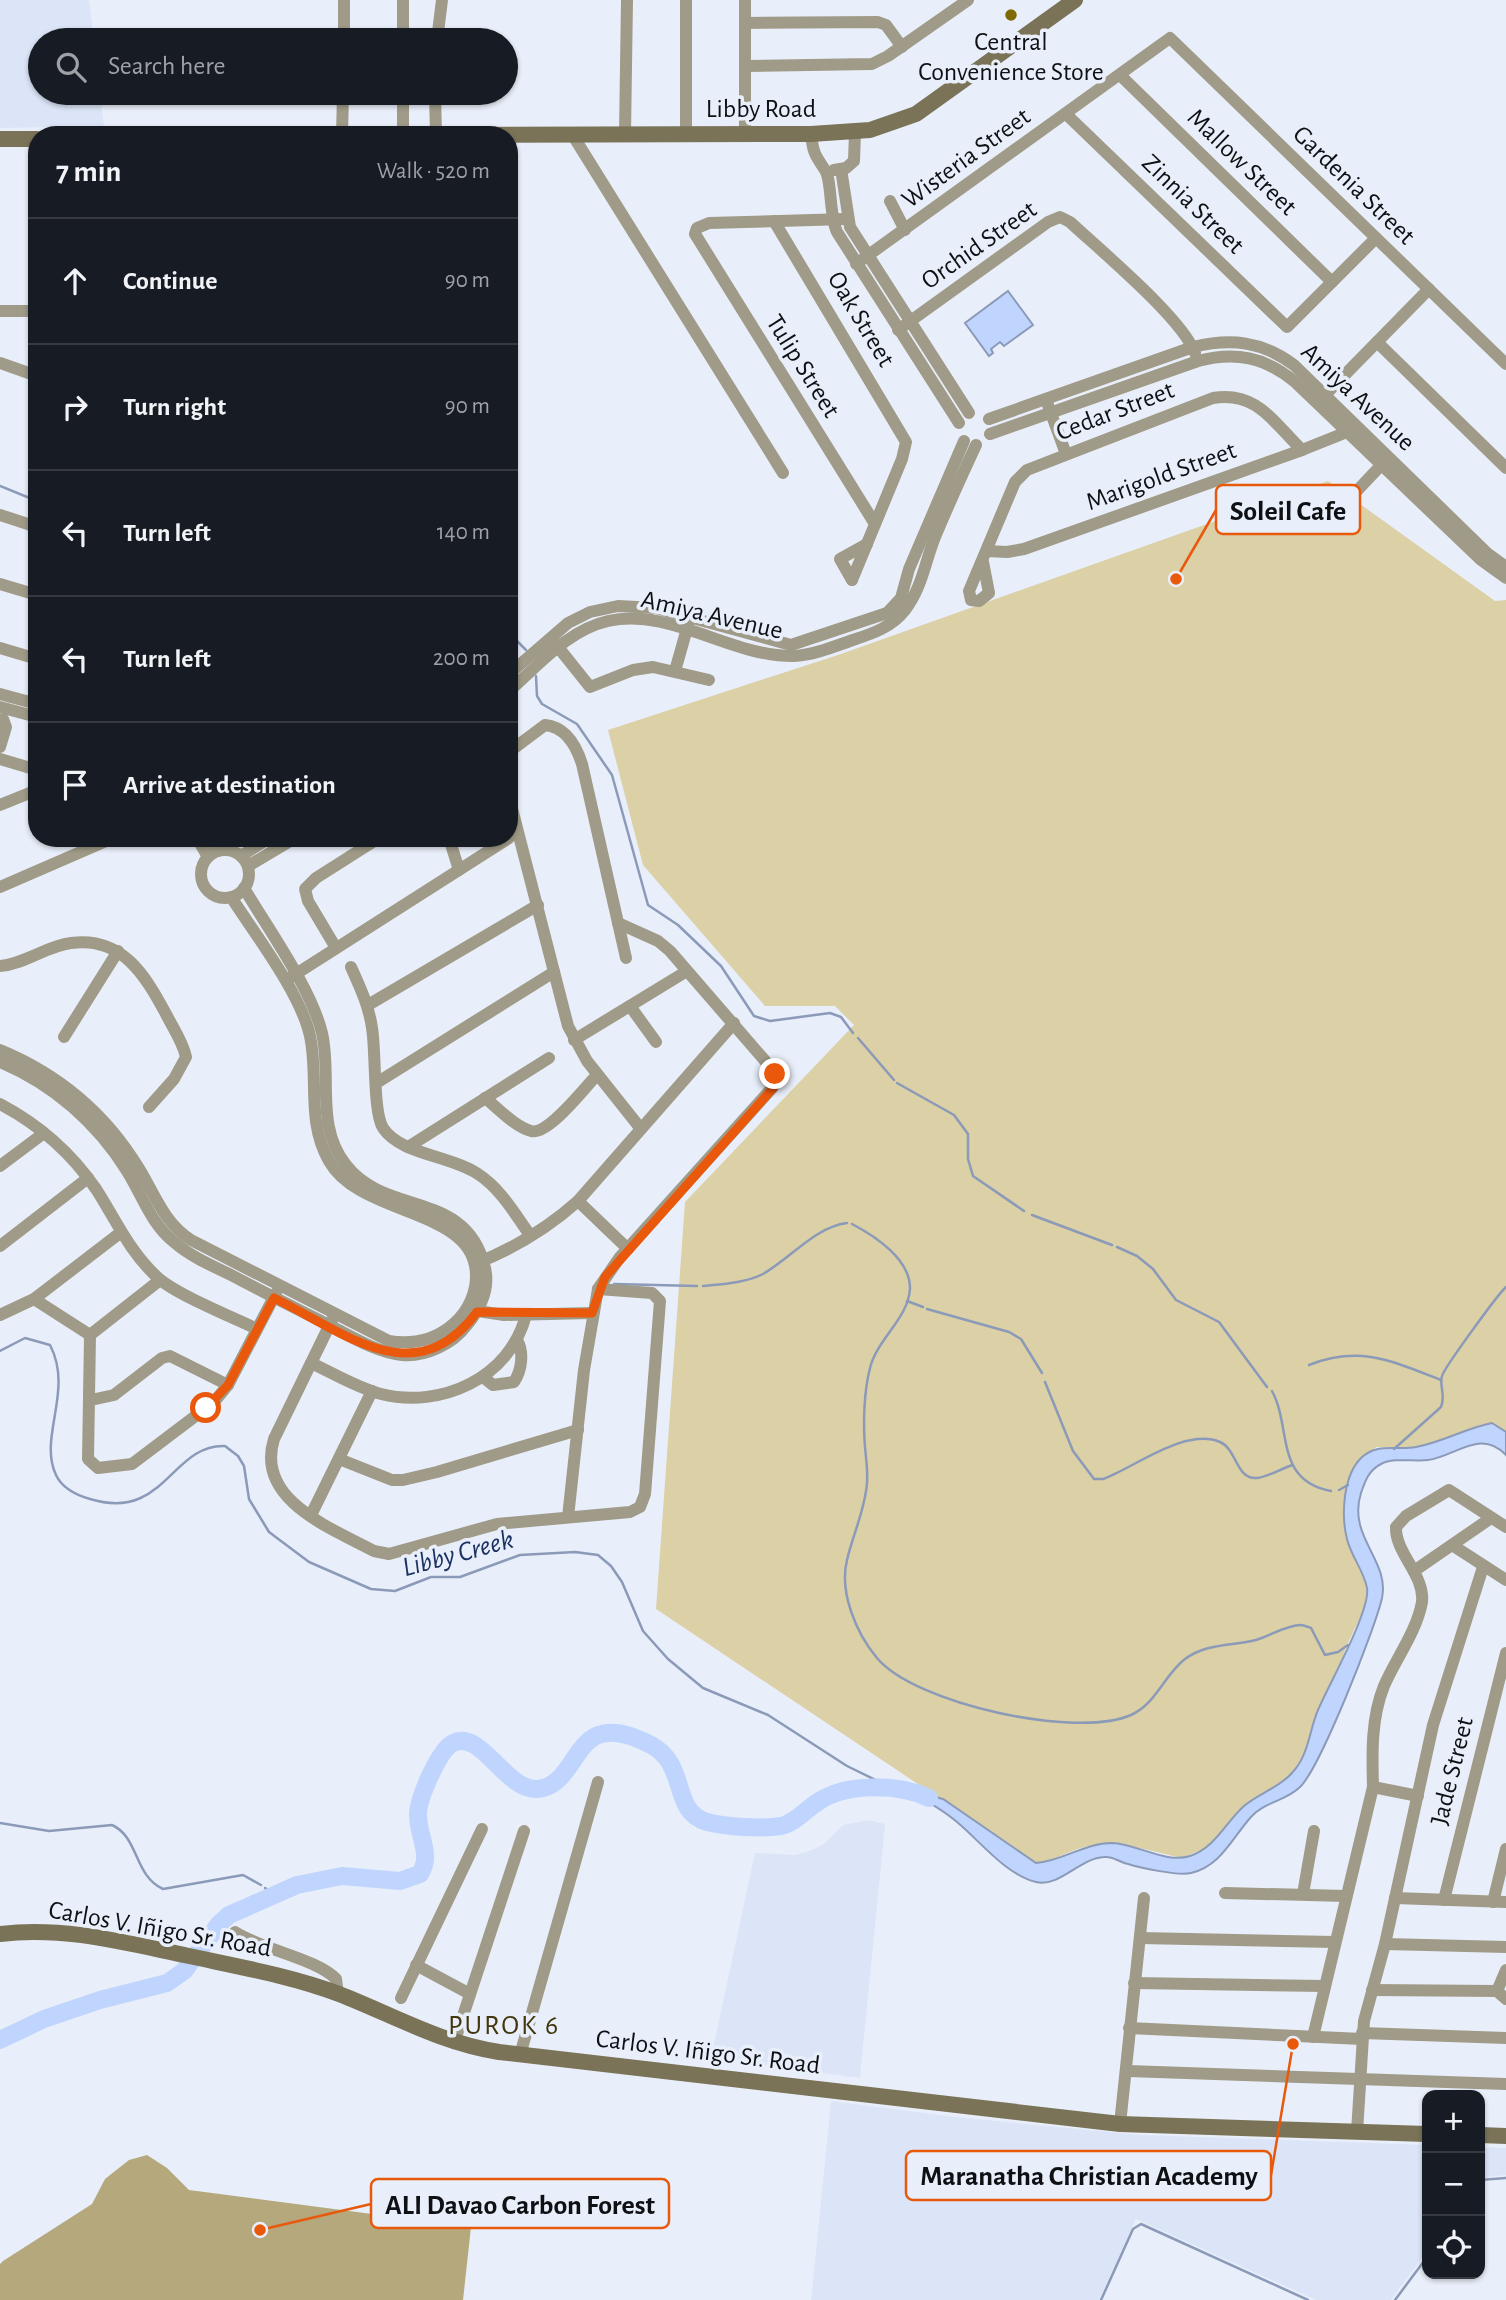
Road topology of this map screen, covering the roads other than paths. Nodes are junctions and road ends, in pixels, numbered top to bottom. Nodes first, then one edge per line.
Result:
1 (344, 0) edge
2 (402, 0) edge
3 (442, 0) edge
4 (450, 0) edge
5 (627, 0) edge
6 (686, 0) edge
7 (745, 0) edge
8 (1075, 0) edge
9 (961, 2) edge
10 (745, 23) junction
11 (344, 28) edge
12 (403, 28) edge
13 (441, 28) edge
14 (443, 28) edge
15 (1170, 38) joint
16 (902, 47) junction
17 (745, 66) junction
18 (1120, 75) junction
19 (343, 105) edge
20 (403, 105) edge
21 (438, 105) edge
22 (441, 105) edge
23 (440, 113) junction
24 (1066, 114) junction
25 (342, 126) edge
26 (403, 126) edge
27 (438, 126) edge
28 (442, 126) edge
29 (855, 132) junction
30 (518, 134) edge
31 (572, 134) junction
32 (625, 134) junction
33 (686, 134) junction
34 (745, 134) junction
35 (811, 134) junction
36 (0, 139) edge
37 (28, 139) edge
38 (841, 169) junction
39 (826, 170) junction
40 (890, 201) dead end
41 (832, 219) junction
42 (846, 219) junction
43 (774, 221) junction
44 (905, 230) junction
45 (1376, 238) junction
46 (867, 256) junction
47 (856, 264) junction
48 (1332, 282) junction
49 (1429, 289) junction
50 (0, 311) edge
51 (28, 312) edge
52 (910, 322) junction
53 (898, 330) junction
54 (1377, 342) junction
55 (1192, 347) junction
56 (1198, 361) junction
57 (0, 363) edge
58 (1506, 364) edge
59 (28, 373) edge
60 (1046, 399) junction
61 (1321, 399) junction
62 (1051, 412) junction
63 (969, 413) junction
64 (989, 419) junction
65 (959, 423) junction
66 (1351, 428) junction
67 (990, 434) junction
68 (970, 443) junction
69 (1301, 450) junction
70 (1066, 454) junction
71 (1385, 461) junction
72 (1506, 468) edge
73 (783, 473) dead end
74 (1353, 495) dead end
75 (0, 516) edge
76 (28, 524) edge
77 (875, 524) junction
78 (867, 544) dead end
79 (985, 556) joint
80 (1506, 567) edge
81 (1506, 578) edge
82 (0, 584) edge
83 (28, 592) edge
84 (689, 624) junction
85 (554, 642) junction
86 (0, 648) edge
87 (772, 648) junction
88 (28, 656) edge
89 (518, 668) edge
90 (675, 671) junction
91 (709, 680) dead end
92 (518, 681) edge
93 (28, 705) edge
94 (3, 708) edge
95 (28, 715) edge
96 (518, 745) edge
97 (0, 747) edge
98 (0, 759) edge
99 (28, 767) edge
100 (28, 793) edge
101 (0, 805) edge
102 (92, 847) edge
103 (206, 847) edge
104 (212, 847) edge
105 (259, 847) edge
106 (275, 847) edge
107 (365, 847) edge
108 (452, 847) edge
109 (495, 847) edge
110 (516, 847) edge
111 (213, 854) junction
112 (244, 861) junction
113 (459, 870) junction
114 (0, 887) edge
115 (244, 888) junction
116 (232, 897) junction
117 (538, 905) junction
118 (618, 923) junction
119 (336, 948) junction
120 (118, 951) junction
121 (625, 958) dead end
122 (0, 966) edge
123 (351, 967) dead end
124 (687, 971) junction
125 (554, 972) junction
126 (290, 978) junction
127 (368, 1006) junction
128 (630, 1006) junction
129 (734, 1023) junction
130 (64, 1037) dead end
131 (575, 1040) junction
132 (656, 1042) dead end
133 (0, 1050) edge
134 (550, 1058) dead end
135 (0, 1062) edge
136 (597, 1074) junction
137 (378, 1082) junction
138 (485, 1098) junction
139 (0, 1104) edge
140 (149, 1107) dead end
141 (641, 1129) junction
142 (44, 1133) junction
143 (408, 1147) junction
144 (0, 1166) edge
145 (88, 1178) junction
146 (578, 1201) junction
147 (120, 1233) junction
148 (530, 1235) junction
149 (0, 1246) edge
150 (628, 1249) junction
151 (478, 1263) junction
152 (160, 1280) junction
153 (598, 1289) junction
154 (277, 1292) junction
155 (34, 1299) junction
156 (472, 1311) junction
157 (592, 1313) junction
158 (0, 1315) edge
159 (526, 1315) junction
160 (332, 1320) junction
161 (257, 1329) junction
162 (90, 1335) junction
163 (517, 1340) junction
164 (311, 1363) junction
165 (483, 1377) junction
166 (228, 1385) junction
167 (372, 1391) junction
168 (90, 1400) junction
169 (578, 1430) junction
170 (339, 1459) junction
171 (311, 1516) junction
172 (568, 1517) junction
173 (1491, 1518) junction
174 (1506, 1527) edge
175 (1452, 1545) junction
176 (1483, 1567) junction
177 (1414, 1572) junction
178 (1506, 1580) edge
179 (1506, 1653) edge
180 (598, 1782) dead end
181 (1373, 1787) junction
182 (1418, 1796) junction
183 (482, 1829) dead end
184 (524, 1831) dead end
185 (1314, 1831) dead end
186 (1506, 1849) edge
187 (1225, 1893) dead end
188 (1303, 1894) junction
189 (1346, 1896) junction
190 (1144, 1898) dead end
191 (1395, 1898) junction
192 (1444, 1900) junction
193 (1500, 1902) edge
194 (235, 1932) dead end
195 (0, 1934) edge
196 (1140, 1938) junction
197 (1335, 1942) junction
198 (1385, 1944) junction
199 (1506, 1947) edge
200 (416, 1965) junction
201 (1506, 1970) edge
202 (1134, 1983) junction
203 (1325, 1986) junction
204 (1372, 1990) junction
205 (338, 1994) junction
206 (470, 1994) junction
207 (1501, 1995) edge
208 (401, 1998) dead end
209 (1129, 2028) junction
210 (1362, 2036) junction
211 (1313, 2037) junction
212 (1506, 2038) edge
213 (454, 2043) junction
214 (520, 2054) junction
215 (1128, 2071) junction
216 (1360, 2080) junction
217 (1506, 2084) edge
218 (1120, 2124) junction
219 (1357, 2132) junction
220 (1422, 2134) edge
221 (1485, 2135) edge
222 (1506, 2136) edge

1 - 11 street
2 - 12 street
3 - 13 street
4 - 14 street
5 - 32 street
6 - 33 street
7 - 10 street
8 - 29 main road, Libby Road
9 - 16 street
10 - 16 street
10 - 17 street
15 - 18 street, Wisteria Street
15 - 45 street, Gardenia Street
16 - 17 street
17 - 34 street
18 - 24 street, Wisteria Street
18 - 48 street, Mallow Street
19 - 25 street
20 - 26 street
21 - 23 street
22 - 23 street
23 - 27 street
23 - 28 street
24 - 44 street, Wisteria Street
24 - 48 street, Zinnia Street
29 - 35 main road, Libby Road
29 - 38 street
30 - 31 main road, Libby Road
31 - 32 main road, Libby Road
31 - 73 street
32 - 33 main road, Libby Road
33 - 34 main road, Libby Road
34 - 35 main road, Libby Road
35 - 39 street
36 - 37 main road
38 - 39 street
38 - 42 street
39 - 41 street
40 - 44 street
41 - 42 street
41 - 43 street
41 - 47 street
42 - 46 street
43 - 77 street, Oak Street
43 - 77 street, Tulip Street
44 - 46 street, Wisteria Street
45 - 48 street
45 - 49 street, Gardenia Street
46 - 47 street, Wisteria Street
46 - 52 street
47 - 53 street
49 - 54 street
49 - 58 street, Gardenia Street
50 - 51 street
52 - 53 street, Orchid Street
52 - 55 street, Orchid Street
52 - 63 street
53 - 65 street
54 - 61 street
54 - 72 street
55 - 56 street, Orchid Street
55 - 60 street, Amiya Avenue
55 - 61 street, Amiya Avenue
56 - 61 street, Amiya Avenue
56 - 62 street, Amiya Avenue
57 - 59 street
60 - 62 street
60 - 64 street, Amiya Avenue
61 - 66 street, Amiya Avenue
62 - 67 street, Amiya Avenue
62 - 70 street
63 - 64 street
63 - 65 street
64 - 67 street
65 - 68 street
66 - 69 street, Marigold Street
66 - 71 street, Amiya Avenue
67 - 68 street
68 - 87 street, Amiya Avenue
69 - 70 street, Cedar Street
69 - 79 street, Marigold Street
70 - 79 street, Cedar Street
71 - 74 street
71 - 80 street, Amiya Avenue
71 - 81 street, Amiya Avenue
75 - 76 street
77 - 78 street
82 - 83 street
84 - 85 street, Amiya Avenue
84 - 87 street, Amiya Avenue
84 - 87 street, Amiya Avenue
84 - 90 street
85 - 89 street, Amiya Avenue
85 - 90 street
85 - 92 street, Amiya Avenue
86 - 88 street
90 - 91 street
93 - 94 street
94 - 95 street
94 - 97 street
96 - 118 street
98 - 99 street
100 - 101 street
102 - 114 street
103 - 111 street
104 - 111 street
105 - 112 street
106 - 112 street
107 - 119 street
108 - 113 street
109 - 113 street
110 - 117 street
111 - 112 street
111 - 116 street
112 - 115 street
113 - 119 street
115 - 116 street
115 - 126 street
116 - 126 street
117 - 125 street
117 - 127 street
118 - 121 street
118 - 124 street
119 - 126 street
120 - 122 street
120 - 130 street
120 - 140 street
123 - 127 street
124 - 128 street
124 - 129 street
125 - 131 street
125 - 137 street
126 - 151 street
127 - 137 street
128 - 131 street
128 - 132 street
129 - 141 street
129 - 150 street
131 - 136 street
133 - 154 street
134 - 138 street
135 - 154 street
136 - 138 street
136 - 141 street
137 - 143 street
138 - 143 street
139 - 142 street
141 - 146 street
142 - 144 street
142 - 145 street
143 - 148 street
145 - 147 street
145 - 149 street
146 - 148 street
146 - 150 street
147 - 152 street
147 - 155 street
148 - 151 street
150 - 153 street
151 - 156 street
152 - 161 street
152 - 162 street
153 - 157 street
153 - 172 street
154 - 160 street
154 - 161 street
155 - 158 street
155 - 162 street
156 - 159 street
156 - 160 street
157 - 159 street
157 - 169 street
159 - 163 street
160 - 164 street
161 - 166 street
162 - 168 street
163 - 165 street
163 - 165 street
164 - 167 street
164 - 171 street
165 - 167 street
166 - 168 street
166 - 168 street
167 - 170 street
169 - 170 street
169 - 172 street
170 - 171 street
171 - 172 street
173 - 174 street
173 - 175 street
173 - 177 street
175 - 176 street
175 - 177 street
176 - 178 street
176 - 182 street
177 - 181 street
179 - 192 street, Jade Street
180 - 214 street
181 - 182 street
181 - 189 street
182 - 191 street
183 - 200 street
184 - 206 street
185 - 188 street
186 - 193 street
187 - 188 street
188 - 189 street
189 - 197 street
190 - 196 street
191 - 192 street
191 - 198 street
192 - 193 street
194 - 205 street
195 - 205 main road, Carlos V. Iñigo Sr. Road
196 - 197 street
196 - 202 street
197 - 203 street
198 - 199 street
198 - 204 street
200 - 206 street
200 - 208 street
201 - 207 street
202 - 203 street
202 - 209 street
203 - 211 street
204 - 207 street
204 - 210 street
205 - 213 main road, Carlos V. Iñigo Sr. Road
206 - 213 street
209 - 211 street
209 - 215 street
210 - 211 street
210 - 212 street
210 - 216 street
213 - 214 main road, Carlos V. Iñigo Sr. Road
214 - 218 main road, Carlos V. Iñigo Sr. Road
215 - 216 street
215 - 218 street
216 - 217 street
216 - 219 street
218 - 219 main road, Carlos V. Iñigo Sr. Road
219 - 220 main road, Carlos V. Iñigo Sr. Road
221 - 222 main road

